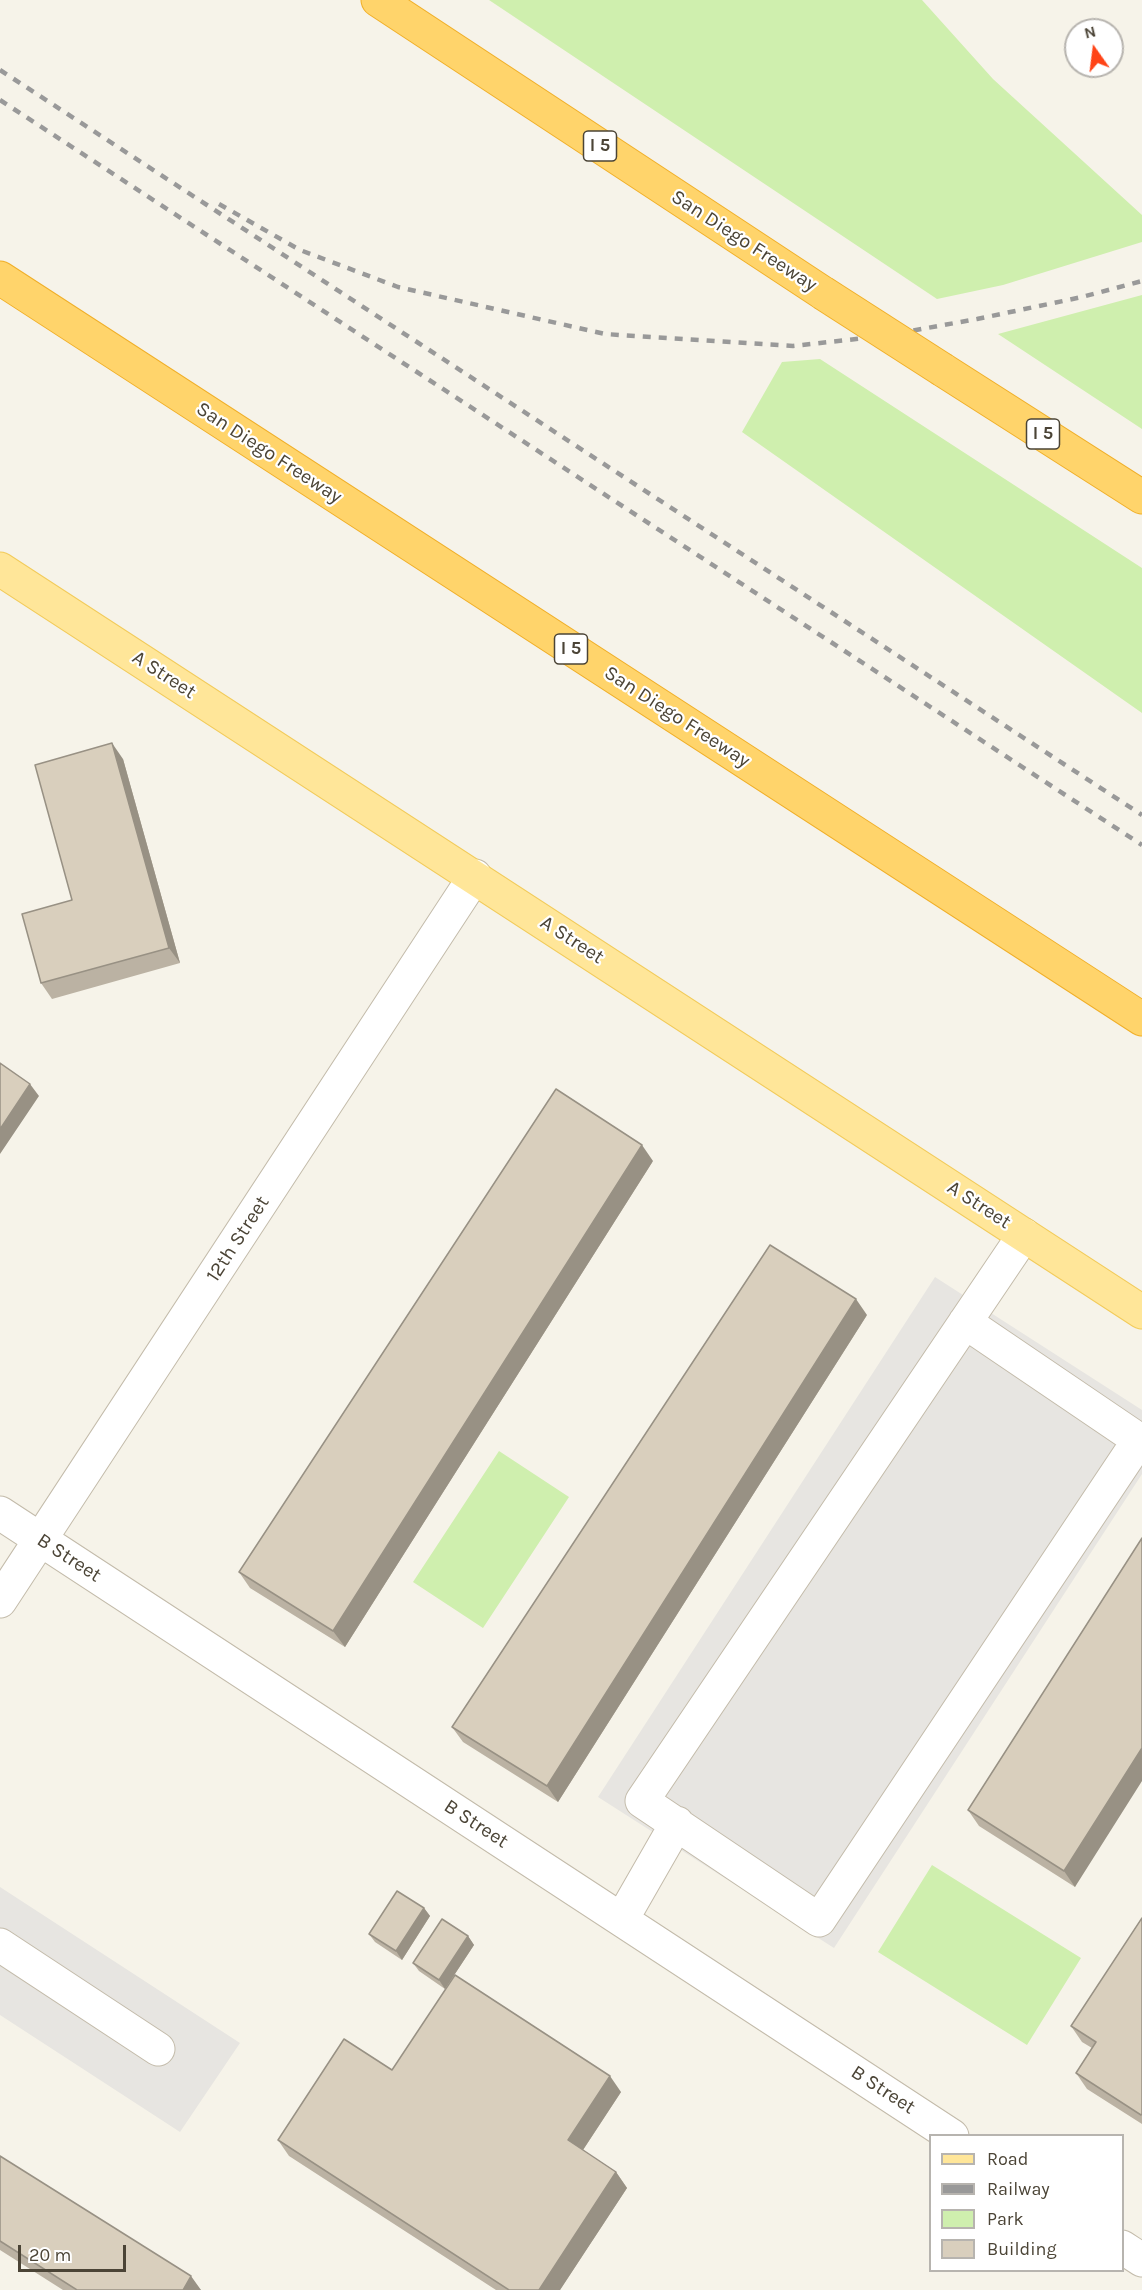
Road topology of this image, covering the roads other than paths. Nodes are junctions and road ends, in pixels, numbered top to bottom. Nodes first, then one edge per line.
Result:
1 (378, 0) edge
2 (0, 278) edge
3 (1142, 497) edge
4 (0, 569) edge
5 (475, 876) junction
6 (1142, 1019) edge
7 (1024, 1235) junction
8 (1142, 1312) edge
9 (965, 1322) junction
10 (0, 1513) edge
11 (40, 1539) junction
12 (0, 1601) edge
13 (677, 1823) junction
14 (622, 1919) junction
15 (0, 1945) edge
16 (158, 2049) dead end
17 (949, 2134) edge
18 (1124, 2248) edge
19 (1142, 2260) edge

1 - 3 highway, San Diego Freeway / I 5, bridge
2 - 6 highway, San Diego Freeway / I 5
4 - 5 main road, A Street
5 - 7 main road, A Street
5 - 11 street, 12th Street
7 - 8 main road, A Street
7 - 9 street
9 - 13 street
9 - 13 street
10 - 11 street, B Street
11 - 12 street, 12th Street
11 - 14 street, B Street
13 - 14 street
14 - 17 street, B Street
15 - 16 street
18 - 19 street

